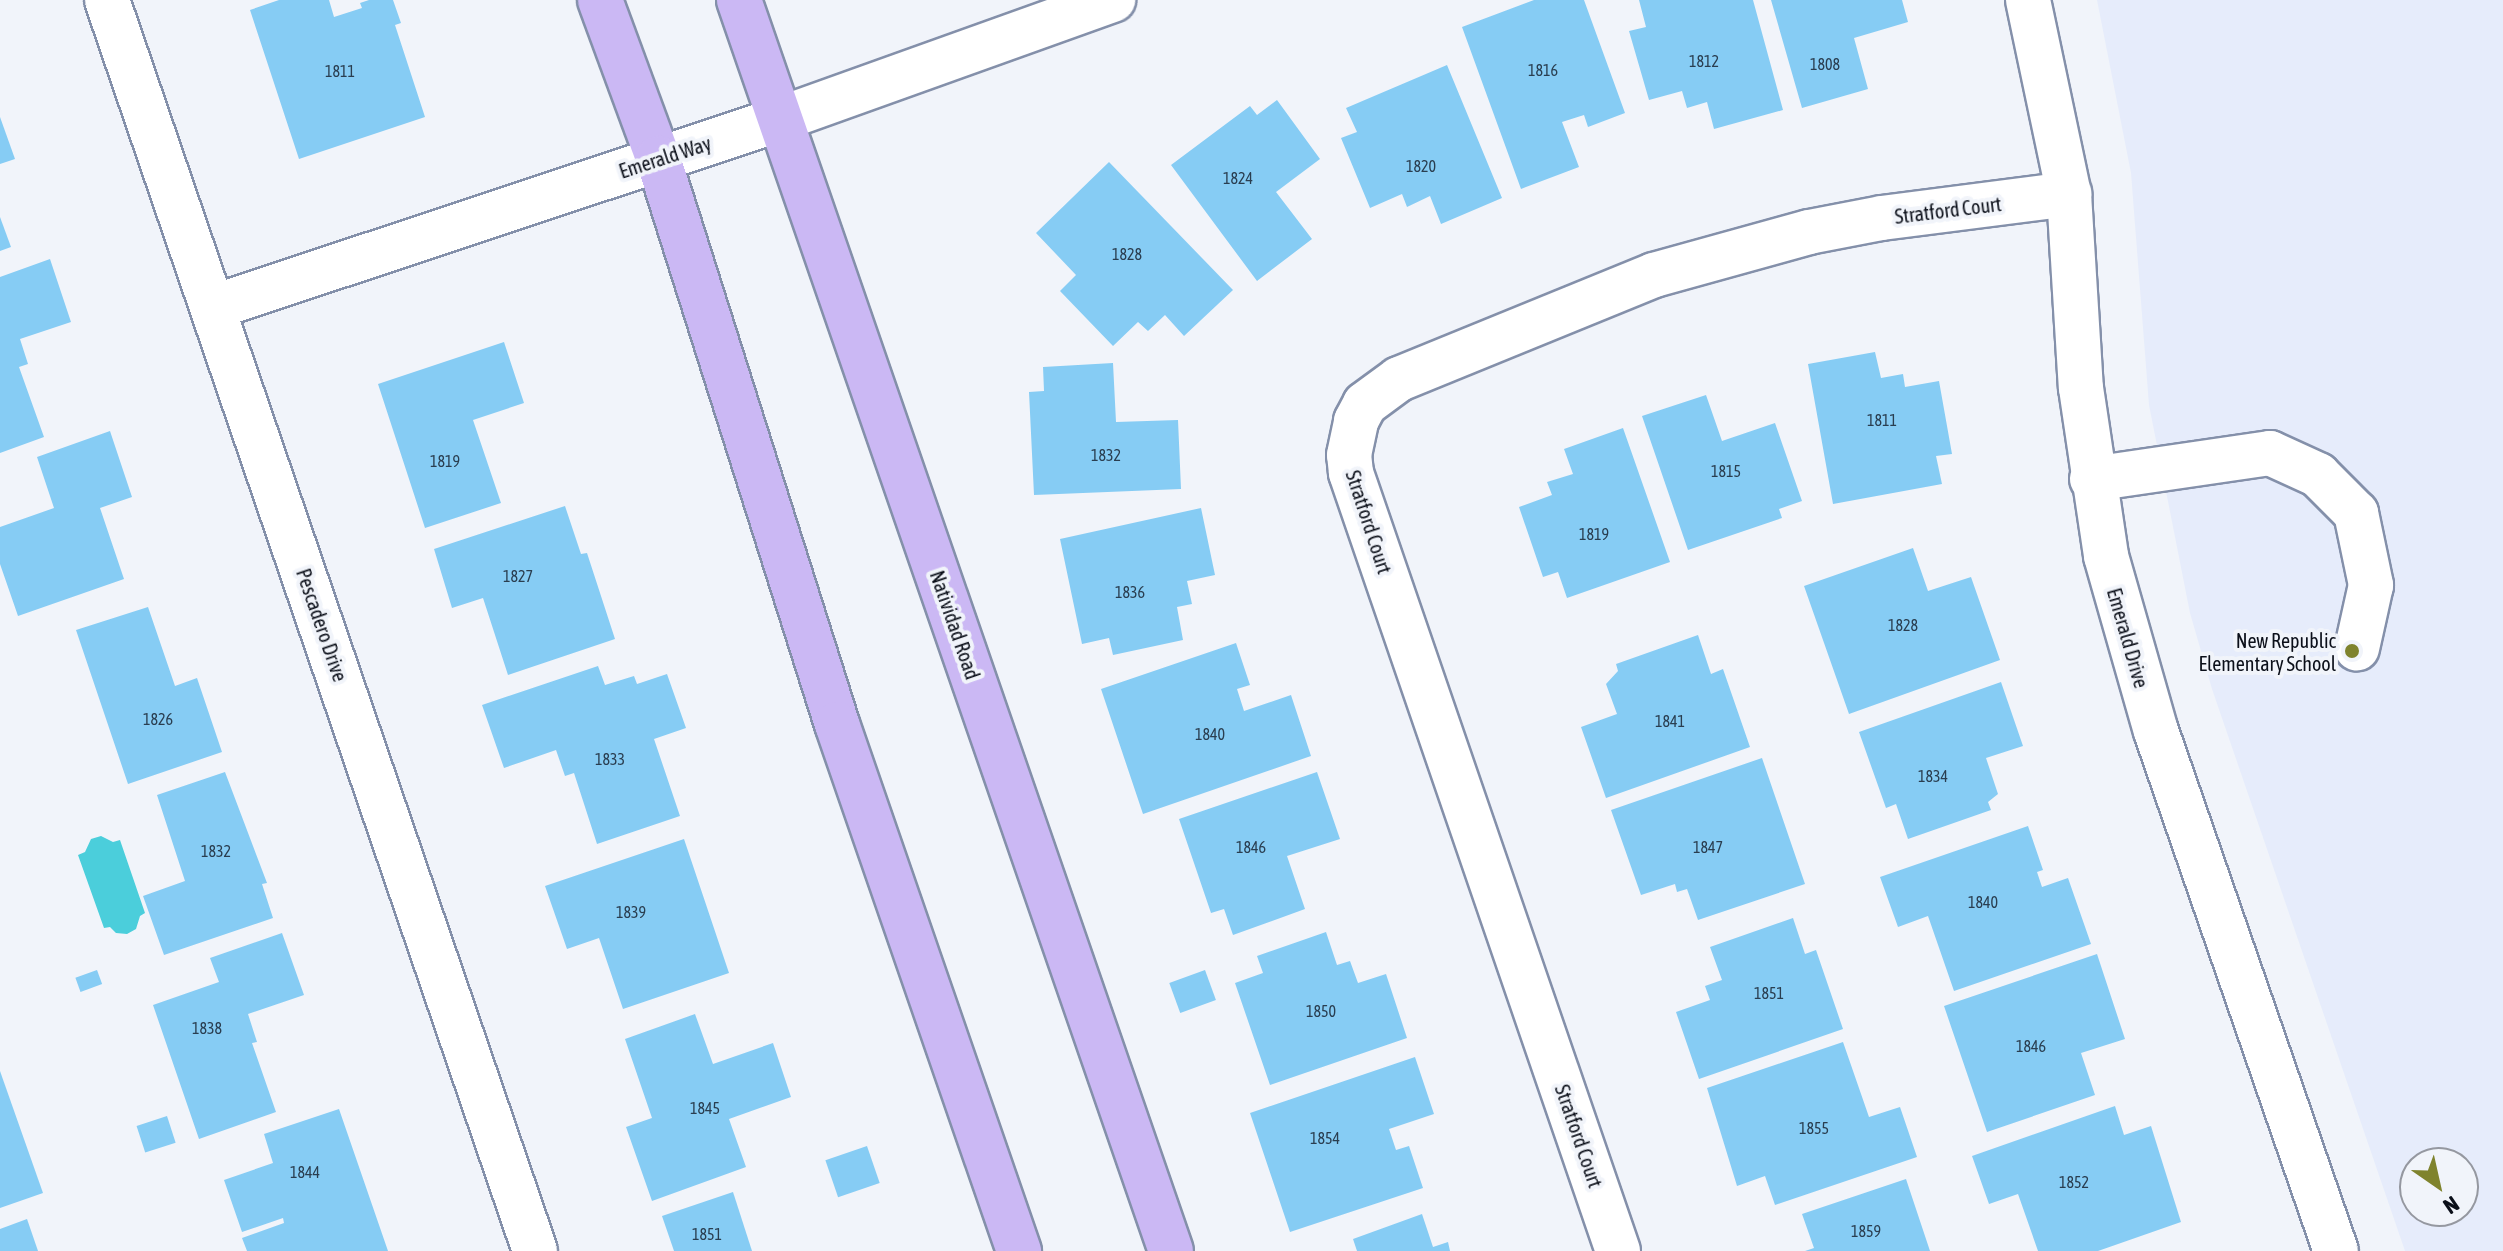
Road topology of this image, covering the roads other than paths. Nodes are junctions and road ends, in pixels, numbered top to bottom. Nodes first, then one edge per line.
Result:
1 (107, 0) edge
2 (600, 0) edge
3 (739, 0) edge
4 (1113, 0) edge
5 (2028, 0) edge
6 (780, 119) junction
7 (658, 158) junction
8 (2069, 194) junction
9 (214, 307) junction
10 (2092, 479) junction
11 (2357, 648) dead end
12 (535, 1251) edge
13 (1019, 1251) edge
14 (1171, 1251) edge
15 (1618, 1251) edge
16 (2336, 1251) edge

1 - 9 street, Pescadero Drive
2 - 7 main road
3 - 6 main road, Natividad Road
4 - 6 street, Emerald Way
5 - 8 street, Emerald Drive
6 - 7 street, Emerald Way
6 - 14 main road, Natividad Road
7 - 9 street, Emerald Way
7 - 13 main road
8 - 10 street, Emerald Drive
8 - 15 street, Stratford Court
9 - 12 street, Pescadero Drive
10 - 11 street
10 - 16 street, Emerald Drive

